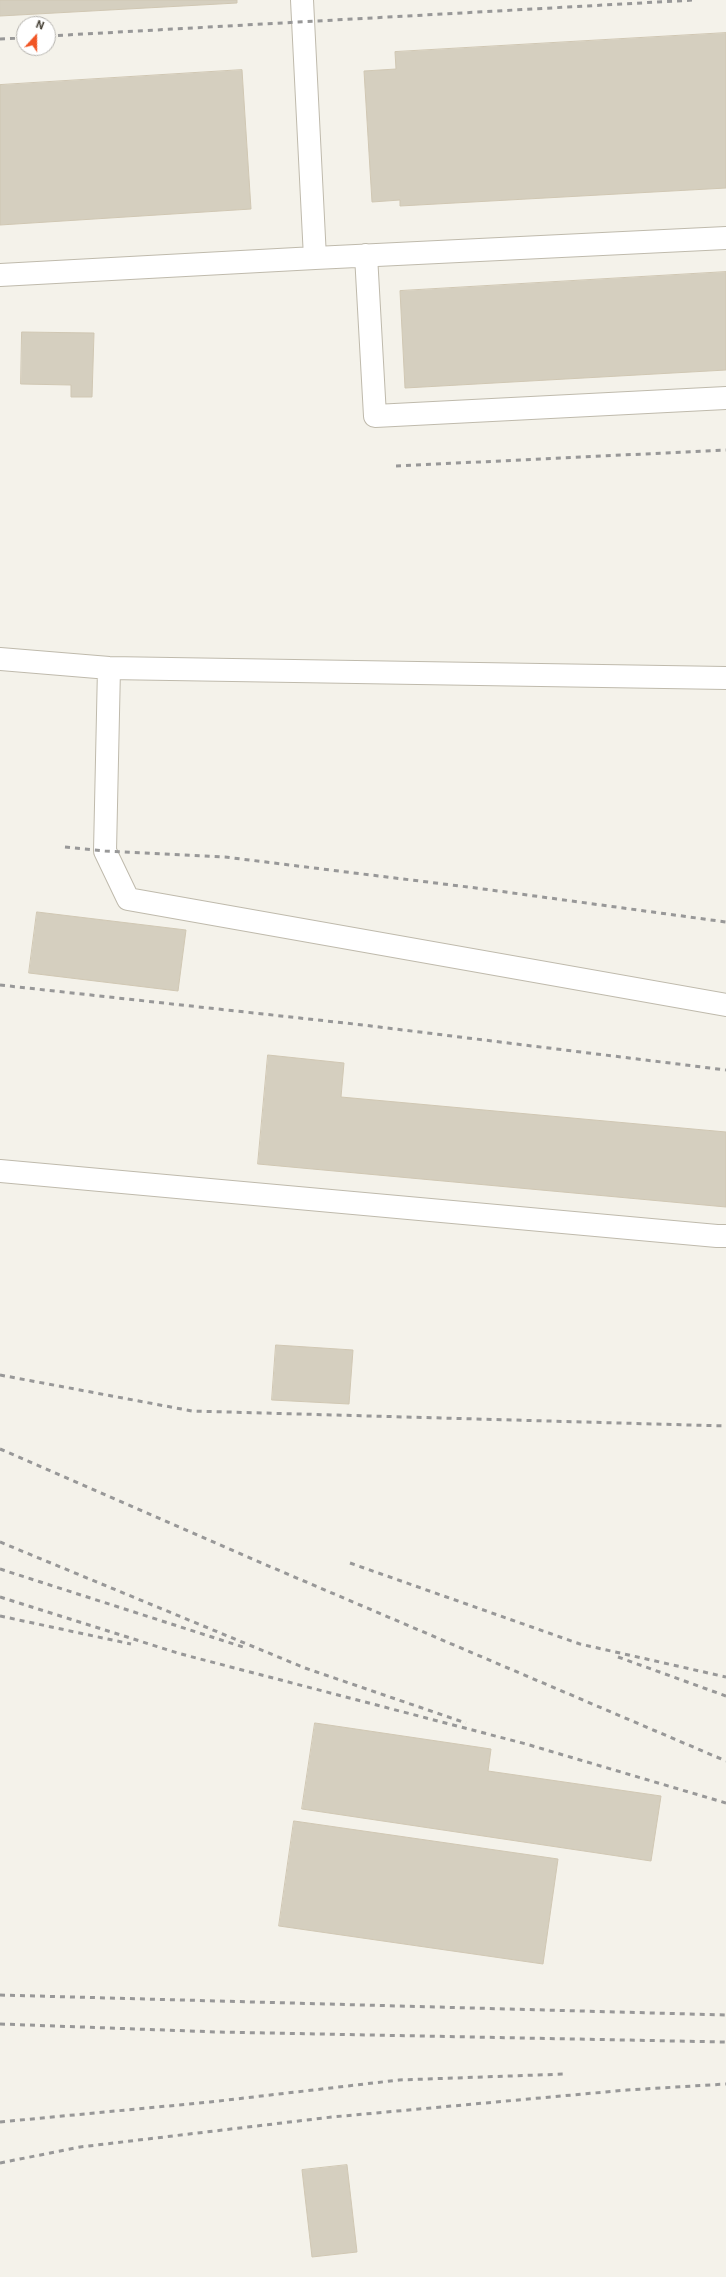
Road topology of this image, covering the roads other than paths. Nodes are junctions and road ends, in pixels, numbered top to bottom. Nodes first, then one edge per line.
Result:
1 (302, 0) edge
2 (726, 238) edge
3 (366, 255) junction
4 (315, 258) junction
5 (0, 275) edge
6 (726, 398) edge
7 (0, 659) edge
8 (109, 668) junction
9 (726, 678) edge
10 (726, 1005) edge
11 (0, 1170) edge
12 (726, 1236) edge

1 - 4 street
2 - 3 street
3 - 4 street
3 - 6 street
4 - 5 street
7 - 8 street
8 - 9 street
8 - 10 street
11 - 12 street

